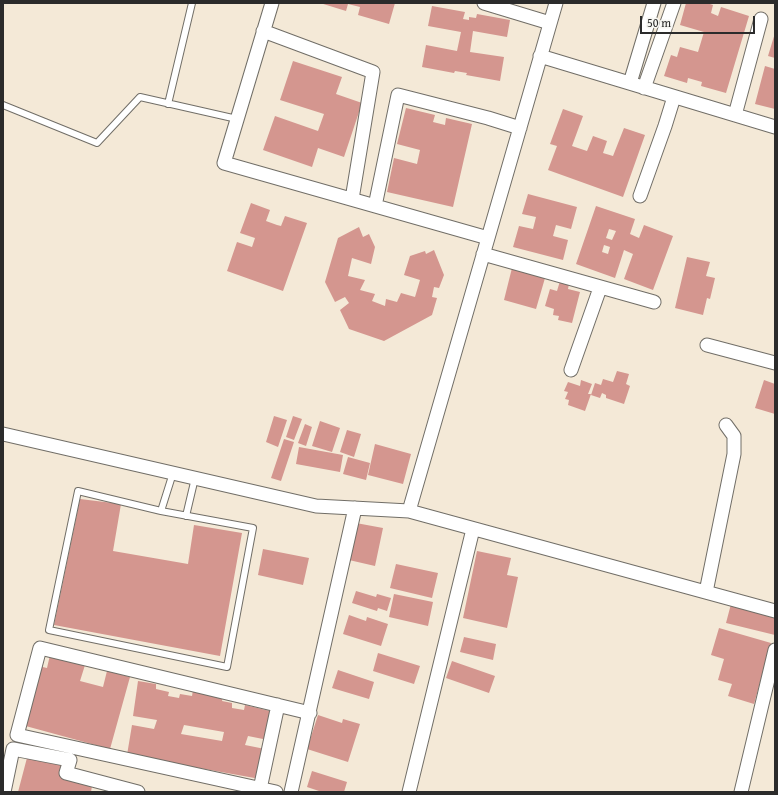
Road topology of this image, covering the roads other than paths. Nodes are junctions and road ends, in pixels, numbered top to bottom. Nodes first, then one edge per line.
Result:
1 (192, 3) edge
2 (272, 3) edge
3 (484, 3) edge
4 (556, 3) edge
5 (654, 3) edge
6 (674, 3) edge
7 (761, 19) dead end
8 (550, 23) junction
9 (263, 31) junction
10 (540, 56) junction
11 (630, 83) junction
12 (644, 88) junction
13 (674, 97) junction
14 (168, 104) junction
15 (3, 105) edge
16 (735, 115) junction
17 (237, 119) junction
18 (775, 127) edge
19 (520, 128) junction
20 (640, 196) dead end
21 (352, 199) junction
22 (375, 206) junction
23 (488, 238) junction
24 (483, 254) junction
25 (600, 288) junction
26 (654, 302) dead end
27 (707, 344) dead end
28 (775, 363) edge
29 (571, 370) dead end
30 (726, 425) dead end
31 (3, 434) edge
32 (173, 473) junction
33 (195, 478) junction
34 (355, 508) junction
35 (161, 511) junction
36 (409, 511) junction
37 (186, 516) junction
38 (473, 529) junction
39 (706, 592) junction
40 (775, 611) edge
41 (775, 650) edge
42 (278, 705) junction
43 (310, 713) junction
44 (260, 789) junction
45 (4, 792) edge
46 (138, 792) edge
47 (276, 792) edge
48 (292, 792) edge
49 (409, 792) edge
50 (740, 792) edge

1 - 14 lane
2 - 9 street
3 - 8 street
4 - 8 street
5 - 11 street
6 - 12 street
7 - 16 street
8 - 10 street
9 - 17 street
9 - 21 street
10 - 11 street
10 - 19 street
11 - 12 street
12 - 13 street
13 - 16 street
13 - 20 street
14 - 15 lane
14 - 17 lane
16 - 18 street
17 - 21 street
19 - 22 street
19 - 23 street
21 - 22 street
22 - 23 street
23 - 24 street
24 - 25 street
24 - 36 street
25 - 26 street
25 - 29 street
27 - 28 street
30 - 39 street
31 - 32 street
32 - 33 street
32 - 35 lane
33 - 34 street
33 - 37 lane
34 - 36 street
34 - 43 street
35 - 37 lane
35 - 37 lane
36 - 38 street
38 - 39 street
38 - 49 street
39 - 40 street
41 - 50 street
42 - 43 street
42 - 44 street
42 - 44 street
43 - 48 street
44 - 47 street
45 - 46 street

